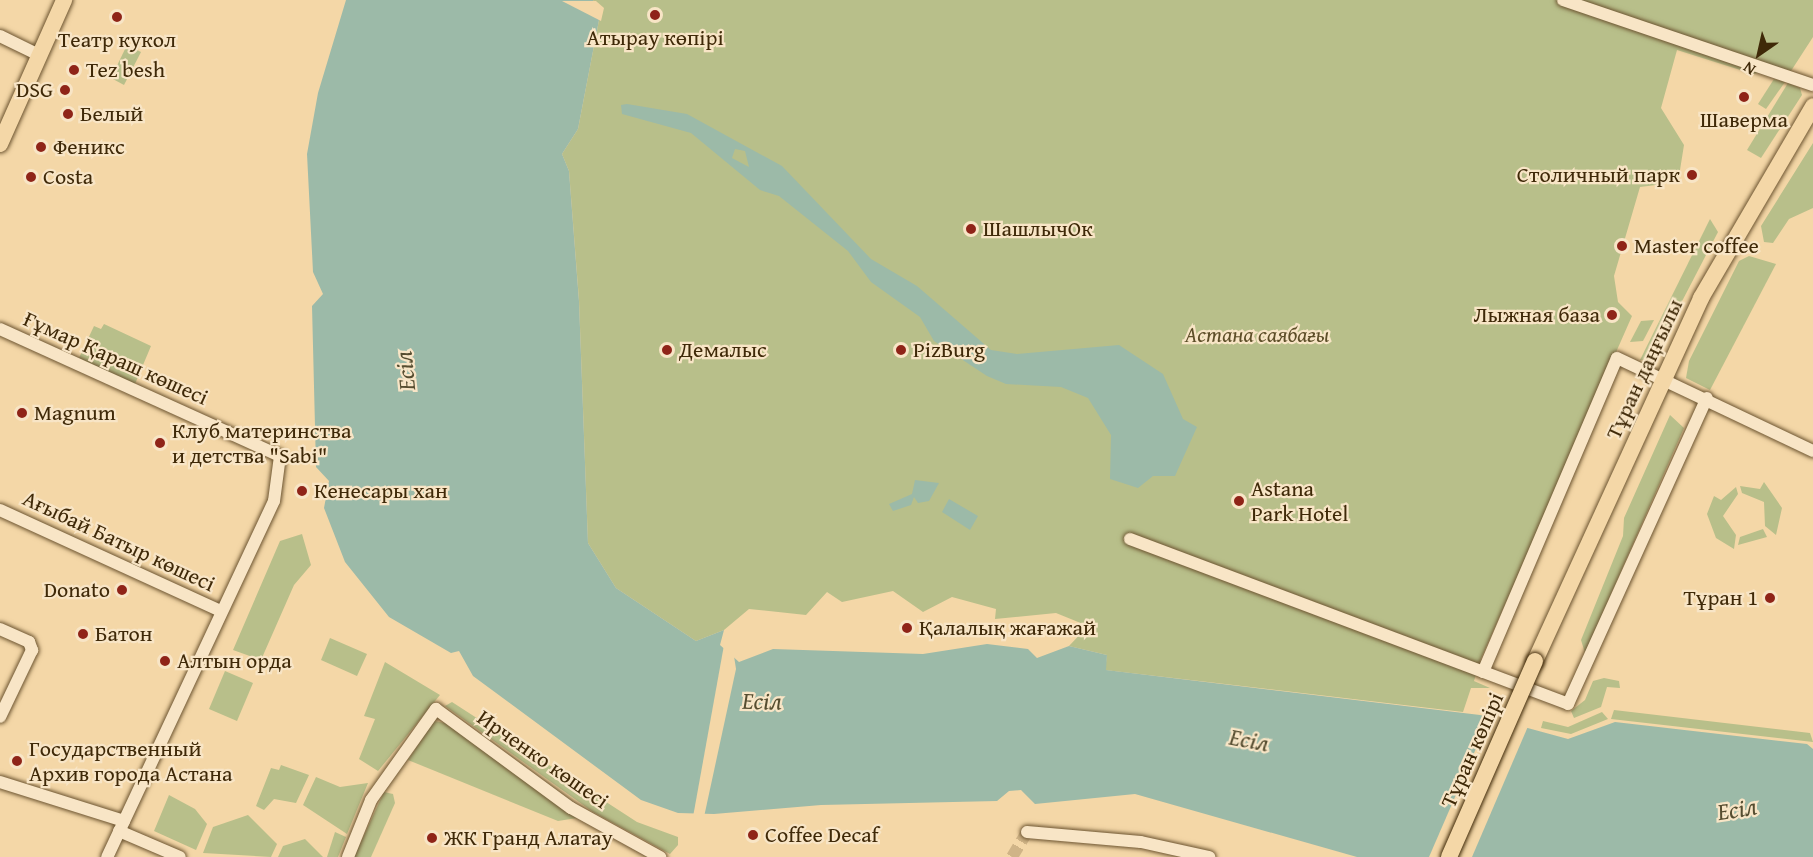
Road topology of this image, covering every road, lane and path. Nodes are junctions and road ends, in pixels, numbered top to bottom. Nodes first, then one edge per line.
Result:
1 (64, 0) edge
2 (1563, 0) edge
3 (0, 36) edge
4 (39, 55) junction
5 (1813, 85) edge
6 (1813, 106) edge
7 (0, 144) edge
8 (0, 329) edge
9 (1664, 378) junction
10 (1707, 398) junction
11 (1813, 451) edge
12 (0, 510) edge
13 (1130, 539) dead end
14 (221, 611) junction
15 (0, 629) edge
16 (1535, 661) joint
17 (1483, 672) junction
18 (0, 717) edge
19 (0, 782) edge
20 (122, 826) junction
21 (1027, 832) dead end
22 (107, 857) edge
23 (180, 857) edge
24 (348, 857) edge
25 (660, 857) edge
26 (1209, 857) edge
27 (1449, 857) edge

1 - 4 main road
2 - 5 street
3 - 4 street
4 - 7 main road
6 - 9 main road, Тұран даңғылы
8 - 14 street, Ғұмар Қараш көшесі
9 - 10 street
9 - 16 main road, Тұран даңғылы
9 - 17 street
10 - 11 street
10 - 17 street
12 - 14 street, Ағыбай Батыр көшесі
13 - 17 street
14 - 20 street
15 - 18 street
16 - 27 main road, Тұран көпірі, bridge
19 - 20 street
20 - 22 street
20 - 23 street
21 - 26 street
24 - 25 street, Ирченко көшесі

